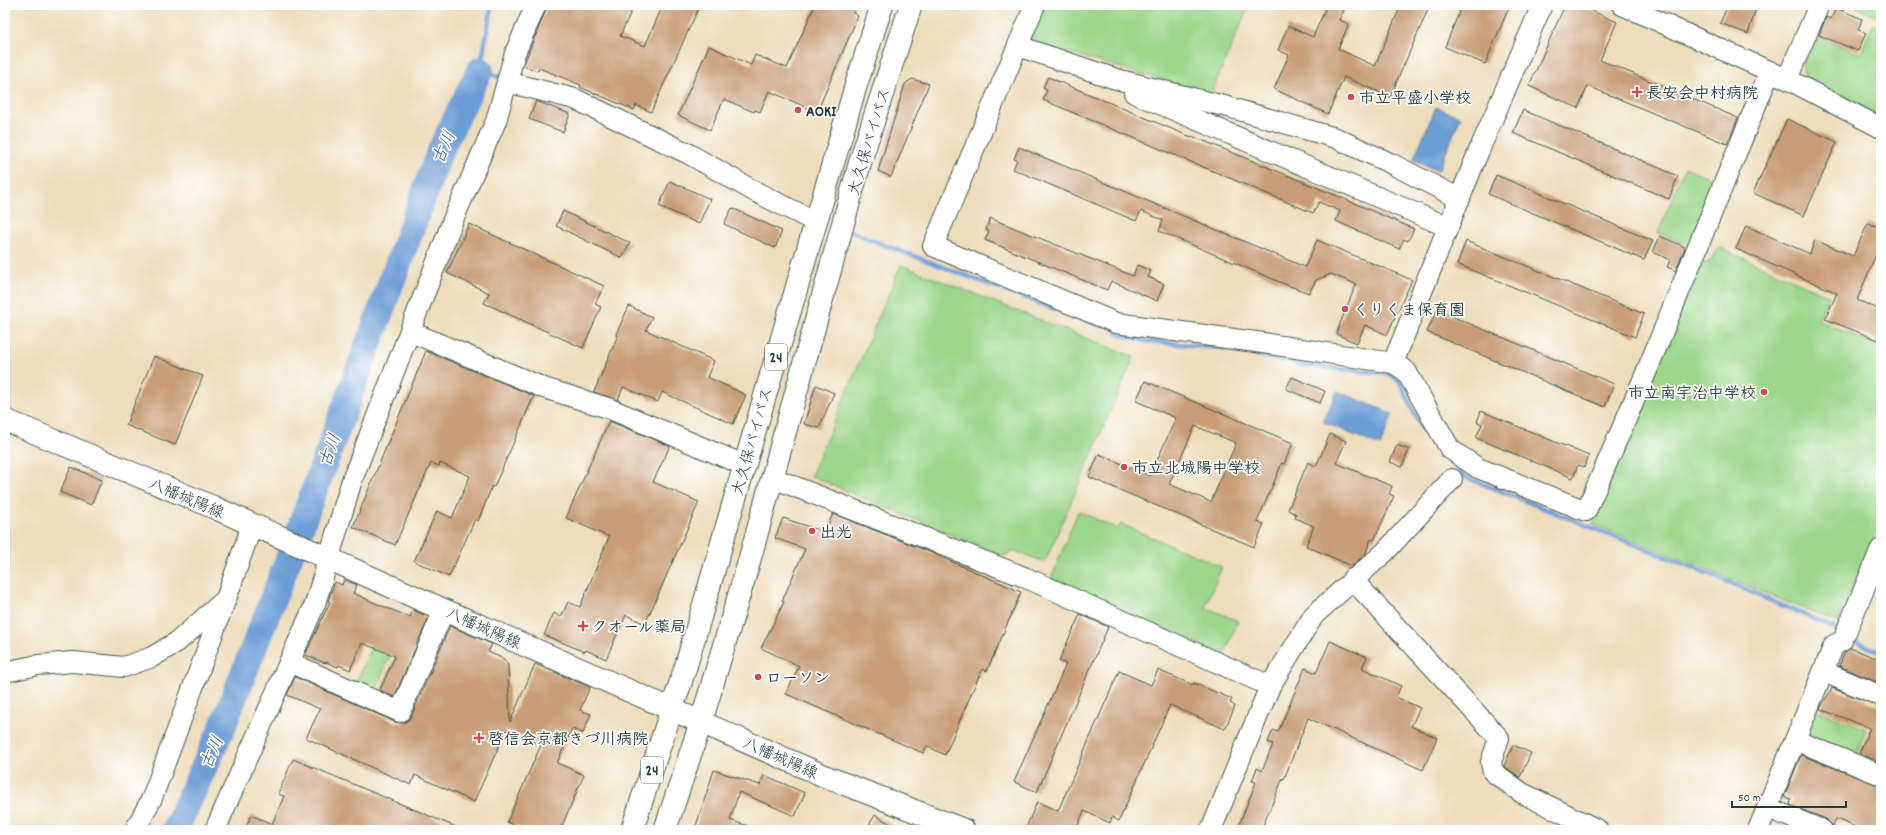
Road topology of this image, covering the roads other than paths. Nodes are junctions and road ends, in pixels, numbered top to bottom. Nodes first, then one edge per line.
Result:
1 (536, 5) edge
2 (882, 5) edge
3 (911, 5) edge
4 (1035, 5) edge
5 (1542, 5) edge
6 (1622, 5) edge
7 (1819, 5) edge
8 (1018, 46) junction
9 (1779, 75) junction
10 (1116, 78) junction
11 (507, 82) junction
12 (1881, 128) edge
13 (1460, 199) junction
14 (816, 222) junction
15 (1448, 227) junction
16 (411, 332) junction
17 (1392, 363) junction
18 (5, 420) edge
19 (744, 465) junction
20 (773, 478) junction
21 (1452, 479) dead end
22 (257, 527) junction
23 (1881, 550) edge
24 (324, 557) junction
25 (1352, 580) junction
26 (226, 599) junction
27 (444, 610) junction
28 (289, 662) junction
29 (5, 672) edge
30 (1824, 672) junction
31 (1270, 686) junction
32 (1881, 696) edge
33 (673, 710) junction
34 (701, 722) junction
35 (1795, 740) junction
36 (1881, 775) edge
37 (1768, 808) junction
38 (135, 830) edge
39 (215, 830) edge
40 (632, 830) edge
41 (665, 830) edge
42 (964, 830) edge
43 (1210, 830) edge
44 (1598, 830) edge
45 (1758, 830) edge
46 (1822, 830) edge

1 - 11 street
2 - 14 main road, 大久保バイパス / 24
3 - 20 main road, 大久保バイパス / 24
4 - 8 street
5 - 13 street
6 - 9 street
7 - 9 street
8 - 10 street
8 - 17 street
9 - 12 street
9 - 17 street
10 - 13 street
10 - 15 street
11 - 14 street
11 - 16 street
13 - 15 street
14 - 19 main road, 大久保バイパス / 24
15 - 17 street
16 - 19 street
16 - 24 street
18 - 22 main road, 八幡城陽線
19 - 33 main road, 大久保バイパス / 24
20 - 31 street
20 - 34 main road, 大久保バイパス / 24
21 - 25 street
22 - 24 main road, 八幡城陽線
22 - 26 street
23 - 30 street
24 - 27 main road, 八幡城陽線
24 - 28 street
25 - 31 street
25 - 44 street
26 - 29 street
26 - 38 street
27 - 28 street
27 - 33 main road, 八幡城陽線
28 - 39 street
30 - 32 street
30 - 35 street
31 - 43 street
33 - 34 main road, 八幡城陽線
33 - 40 main road, 大久保バイパス / 24
34 - 41 main road, 大久保バイパス / 24
34 - 42 main road, 八幡城陽線
35 - 36 street
35 - 37 street
37 - 45 street
37 - 46 street

